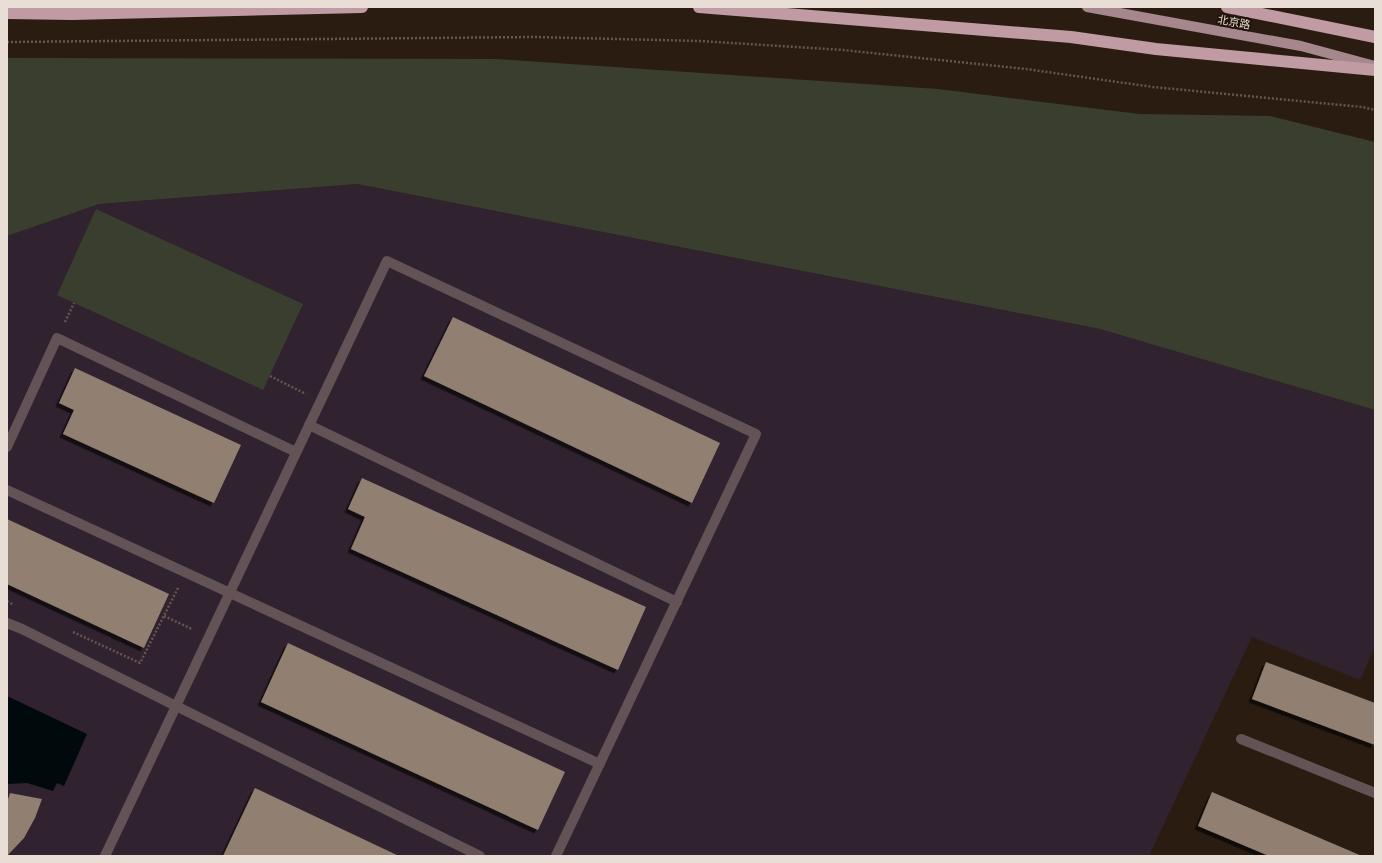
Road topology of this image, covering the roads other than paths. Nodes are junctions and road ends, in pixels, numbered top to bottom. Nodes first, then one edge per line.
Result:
1 (362, 7) edge
2 (699, 7) edge
3 (1087, 7) edge
4 (1227, 7) edge
5 (7, 13) edge
6 (1375, 37) edge
7 (1375, 66) edge
8 (1375, 70) edge
9 (309, 425) junction
10 (7, 447) edge
11 (296, 452) junction
12 (7, 490) edge
13 (230, 593) junction
14 (677, 602) junction
15 (7, 623) edge
16 (176, 706) junction
17 (1241, 739) dead end
18 (600, 764) junction
19 (1375, 793) edge
20 (105, 856) edge
21 (480, 856) edge
22 (556, 856) edge

1 - 5 highway
2 - 8 highway
3 - 7 main road, 北京路
4 - 6 highway
9 - 11 lane
9 - 14 lane
9 - 14 lane
10 - 11 lane
11 - 13 lane
12 - 13 lane
13 - 16 lane
13 - 18 lane
14 - 18 lane
15 - 16 lane
16 - 20 lane
16 - 21 lane
17 - 19 lane
18 - 22 lane

